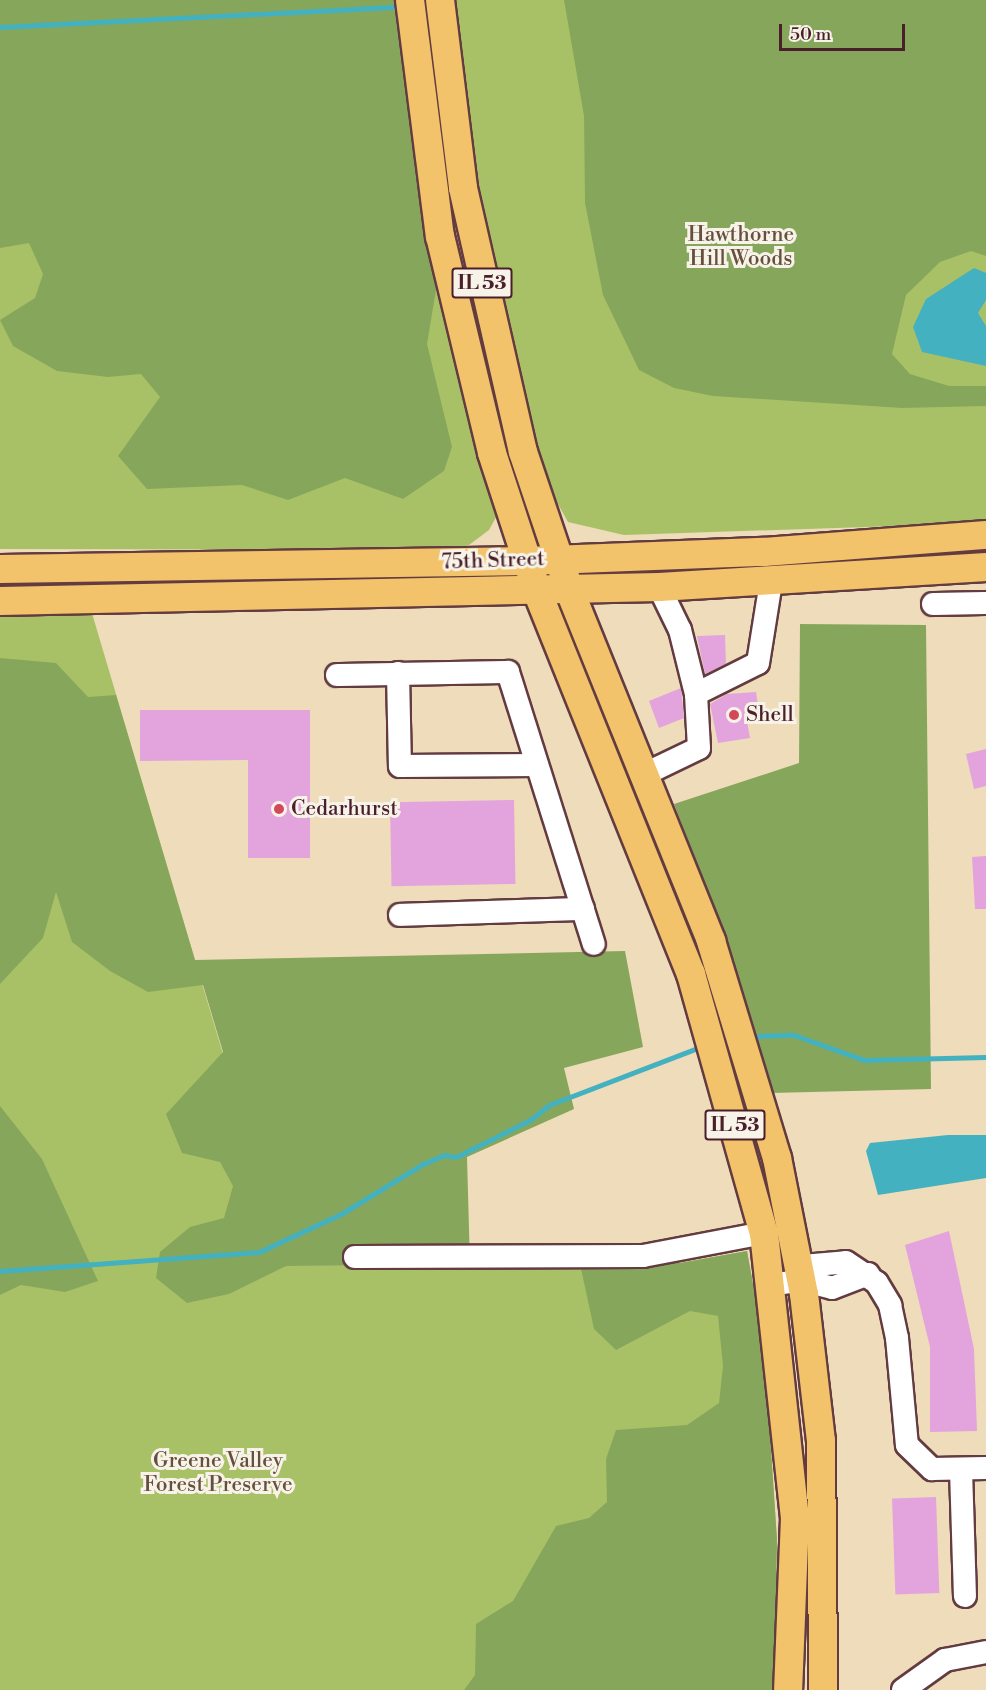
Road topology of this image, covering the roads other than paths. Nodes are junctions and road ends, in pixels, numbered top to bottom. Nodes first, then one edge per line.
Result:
1 (410, 0) edge
2 (440, 0) edge
3 (986, 535) edge
4 (559, 559) junction
5 (526, 561) junction
6 (986, 567) edge
7 (0, 569) edge
8 (771, 582) junction
9 (659, 587) junction
10 (569, 589) junction
11 (537, 591) junction
12 (0, 601) edge
13 (986, 603) edge
14 (933, 604) dead end
15 (398, 673) junction
16 (337, 675) dead end
17 (696, 694) junction
18 (537, 765) junction
19 (643, 775) junction
20 (583, 909) junction
21 (400, 915) dead end
22 (594, 944) dead end
23 (765, 1233) junction
24 (355, 1257) dead end
25 (801, 1280) junction
26 (771, 1285) junction
27 (986, 1468) edge
28 (961, 1470) junction
29 (965, 1596) dead end
30 (986, 1652) edge
31 (788, 1690) edge
32 (823, 1690) edge
33 (903, 1690) edge

1 - 5 main road, IL 53
2 - 4 main road, IL 53
3 - 4 main road, 75th Street
4 - 5 main road, 75th Street
4 - 10 main road, IL 53
5 - 7 main road, 75th Street
5 - 11 main road, IL 53
6 - 8 main road, 75th Street
8 - 9 main road, 75th Street
8 - 17 street
9 - 10 main road, 75th Street
9 - 17 street
10 - 11 main road, 75th Street
10 - 19 main road, IL 53
11 - 12 main road, 75th Street
11 - 23 main road, IL 53
13 - 14 street
15 - 16 street
15 - 18 street
15 - 18 street
17 - 19 street
18 - 20 street
19 - 25 main road, IL 53
20 - 21 street
20 - 22 street
23 - 24 street
23 - 26 main road, IL 53
25 - 26 street
25 - 28 street
25 - 32 main road, IL 53
26 - 31 main road, IL 53
27 - 28 street
28 - 29 street
30 - 33 street

